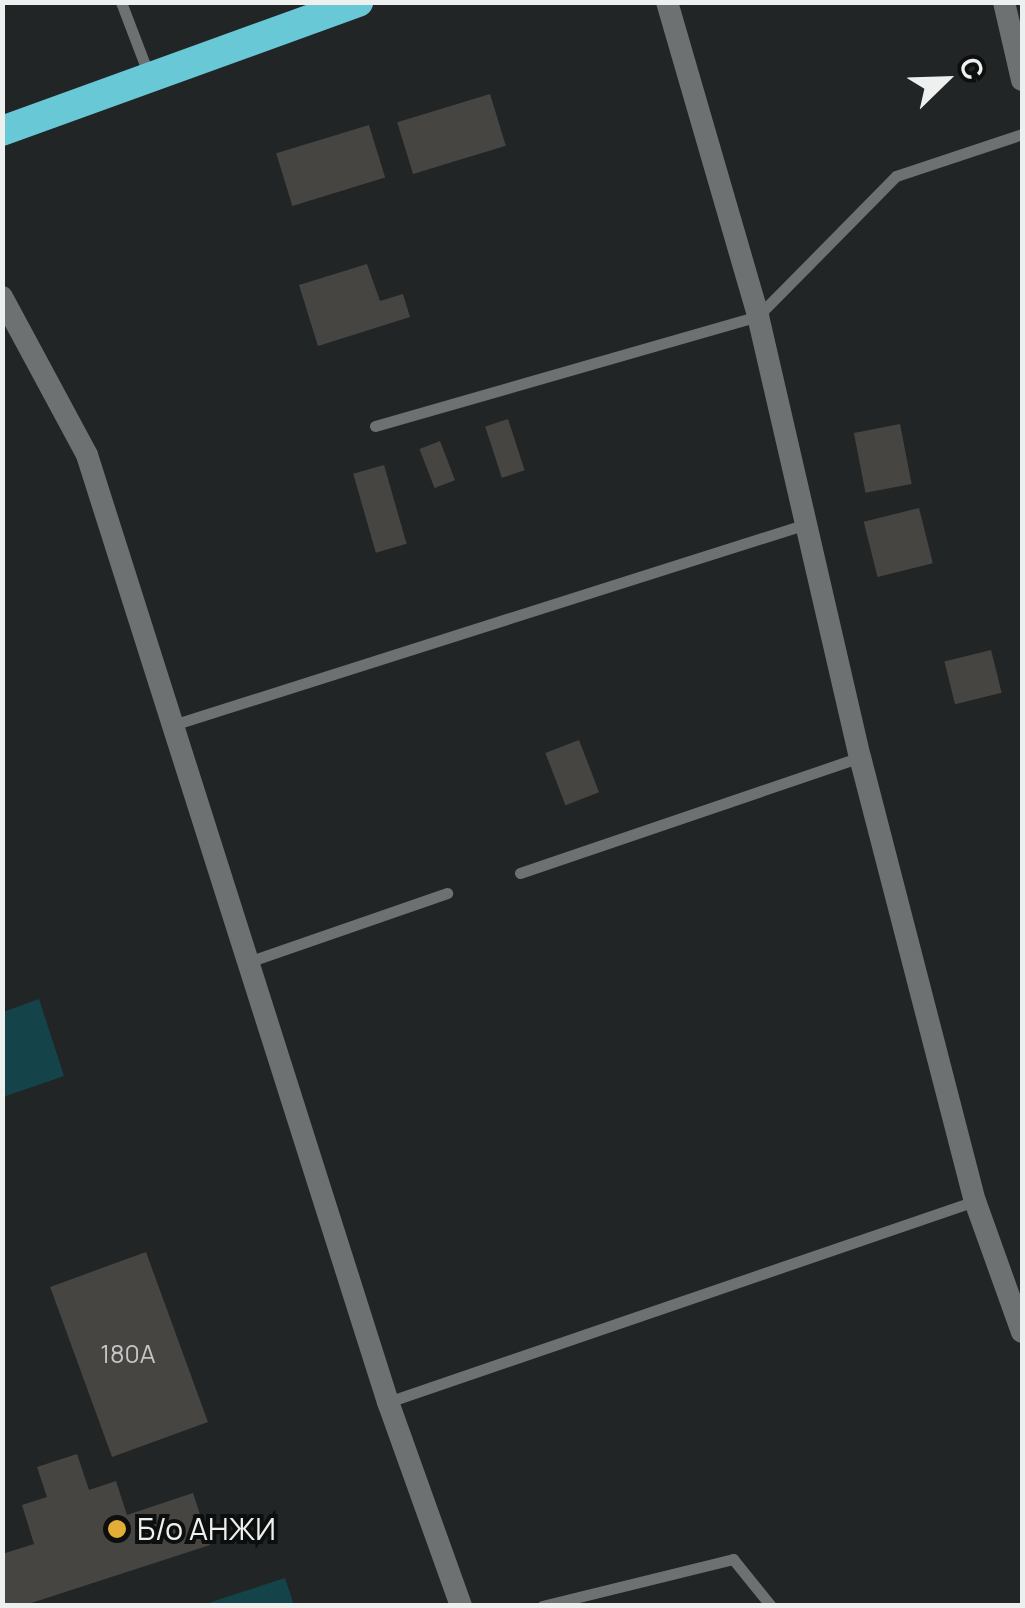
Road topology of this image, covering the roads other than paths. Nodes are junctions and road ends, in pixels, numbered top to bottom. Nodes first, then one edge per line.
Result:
1 (121, 2) edge
2 (358, 2) edge
3 (667, 2) edge
4 (1004, 2) edge
5 (1017, 24) edge
6 (150, 78) junction
7 (1022, 80) edge
8 (2, 131) edge
9 (1022, 134) edge
10 (2, 296) edge
11 (758, 316) junction
12 (376, 426) dead end
13 (803, 525) junction
14 (176, 724) junction
15 (860, 757) junction
16 (520, 873) dead end
17 (447, 893) dead end
18 (245, 963) junction
19 (976, 1201) junction
20 (1022, 1332) edge
21 (388, 1402) junction
22 (461, 1606) edge
23 (542, 1606) edge
24 (771, 1606) edge

1 - 6 lane
2 - 6 highway
3 - 11 street
4 - 5 street
5 - 7 street
6 - 8 highway
9 - 11 lane
10 - 14 street
11 - 12 lane
11 - 13 street
13 - 14 lane
13 - 15 street
14 - 18 street
15 - 16 lane
15 - 19 street
17 - 18 lane
18 - 21 street
19 - 20 street
19 - 21 lane
21 - 22 street
23 - 24 lane

